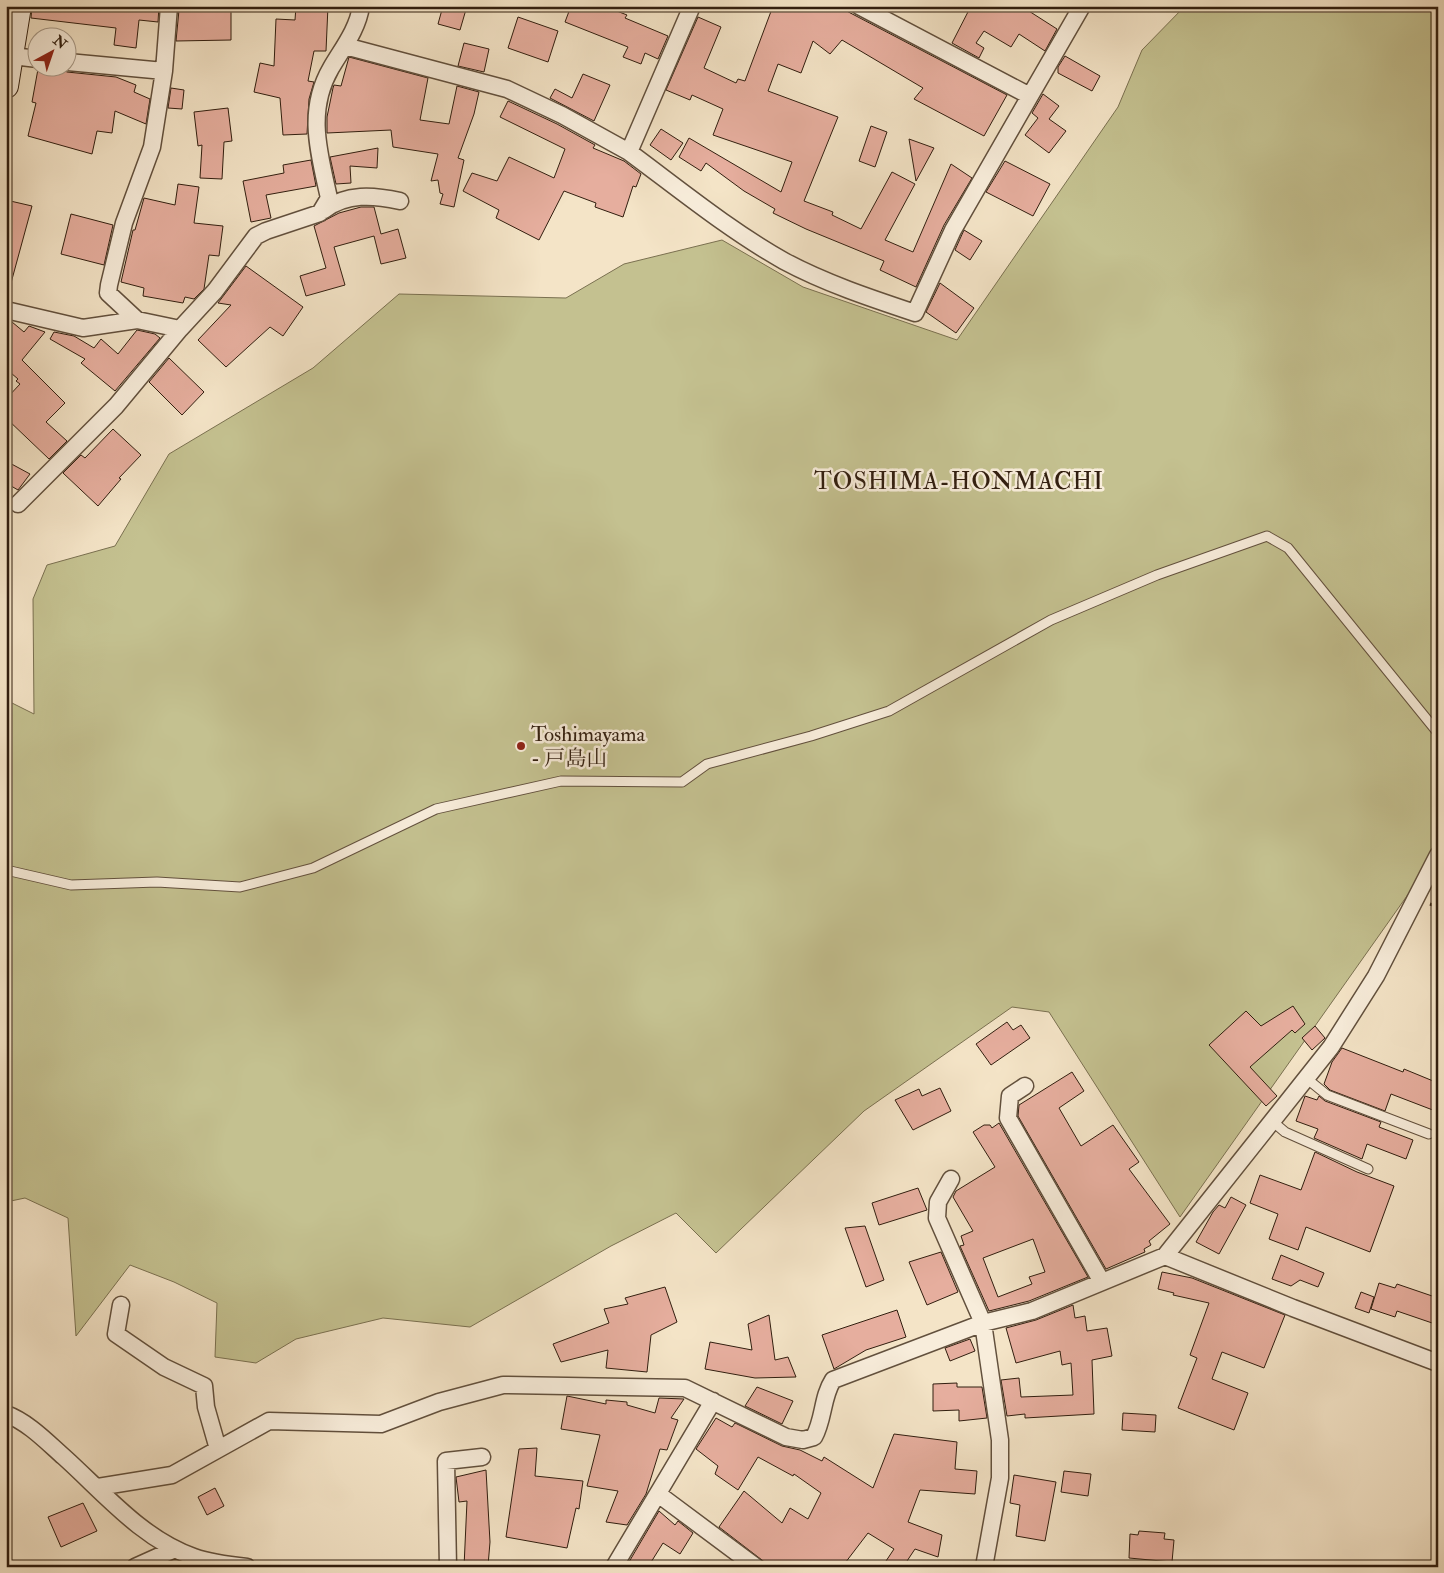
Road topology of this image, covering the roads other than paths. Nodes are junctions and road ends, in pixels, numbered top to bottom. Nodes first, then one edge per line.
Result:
1 (19, 6) edge
2 (169, 6) edge
3 (361, 6) edge
4 (692, 6) edge
5 (859, 6) edge
6 (1082, 6) edge
7 (345, 46) junction
8 (12, 56) junction
9 (28, 58) edge
10 (78, 63) edge
11 (164, 71) junction
12 (6, 86) edge
13 (1030, 96) junction
14 (629, 152) junction
15 (400, 201) dead end
16 (324, 210) junction
17 (6, 310) edge
18 (137, 320) junction
19 (180, 329) junction
20 (18, 504) dead end
21 (1438, 733) edge
22 (1438, 855) edge
23 (6, 870) edge
24 (1306, 1078) junction
25 (1025, 1086) dead end
26 (1272, 1122) junction
27 (1429, 1134) dead end
28 (1368, 1169) dead end
29 (951, 1179) dead end
30 (1165, 1256) junction
31 (1102, 1282) junction
32 (121, 1304) dead end
33 (983, 1323) junction
34 (1438, 1363) edge
35 (713, 1401) junction
36 (6, 1414) edge
37 (218, 1449) junction
38 (482, 1457) dead end
39 (98, 1487) junction
40 (658, 1494) junction
41 (175, 1549) junction
42 (223, 1565) edge
43 (135, 1567) edge
44 (247, 1567) edge
45 (448, 1567) edge
46 (614, 1567) edge
47 (756, 1567) edge
48 (984, 1567) edge

1 - 8 main road
2 - 11 street
3 - 7 street
4 - 14 street
5 - 13 street
6 - 13 street
7 - 14 street
7 - 16 street
8 - 9 street
8 - 12 main road
10 - 11 street
11 - 18 street
13 - 14 street
15 - 16 street
16 - 19 street
17 - 18 street
18 - 19 street
19 - 20 street
21 - 23 lane
22 - 24 street
24 - 26 street
24 - 27 lane
25 - 31 street
26 - 28 lane
26 - 30 street
29 - 33 street
30 - 31 street
30 - 34 street
31 - 33 street
32 - 37 street
33 - 35 street
33 - 48 street
35 - 37 street
35 - 40 street
36 - 39 street
37 - 39 street
38 - 45 street
39 - 41 street
40 - 46 street
40 - 47 street
41 - 42 street
41 - 43 street
42 - 44 street

